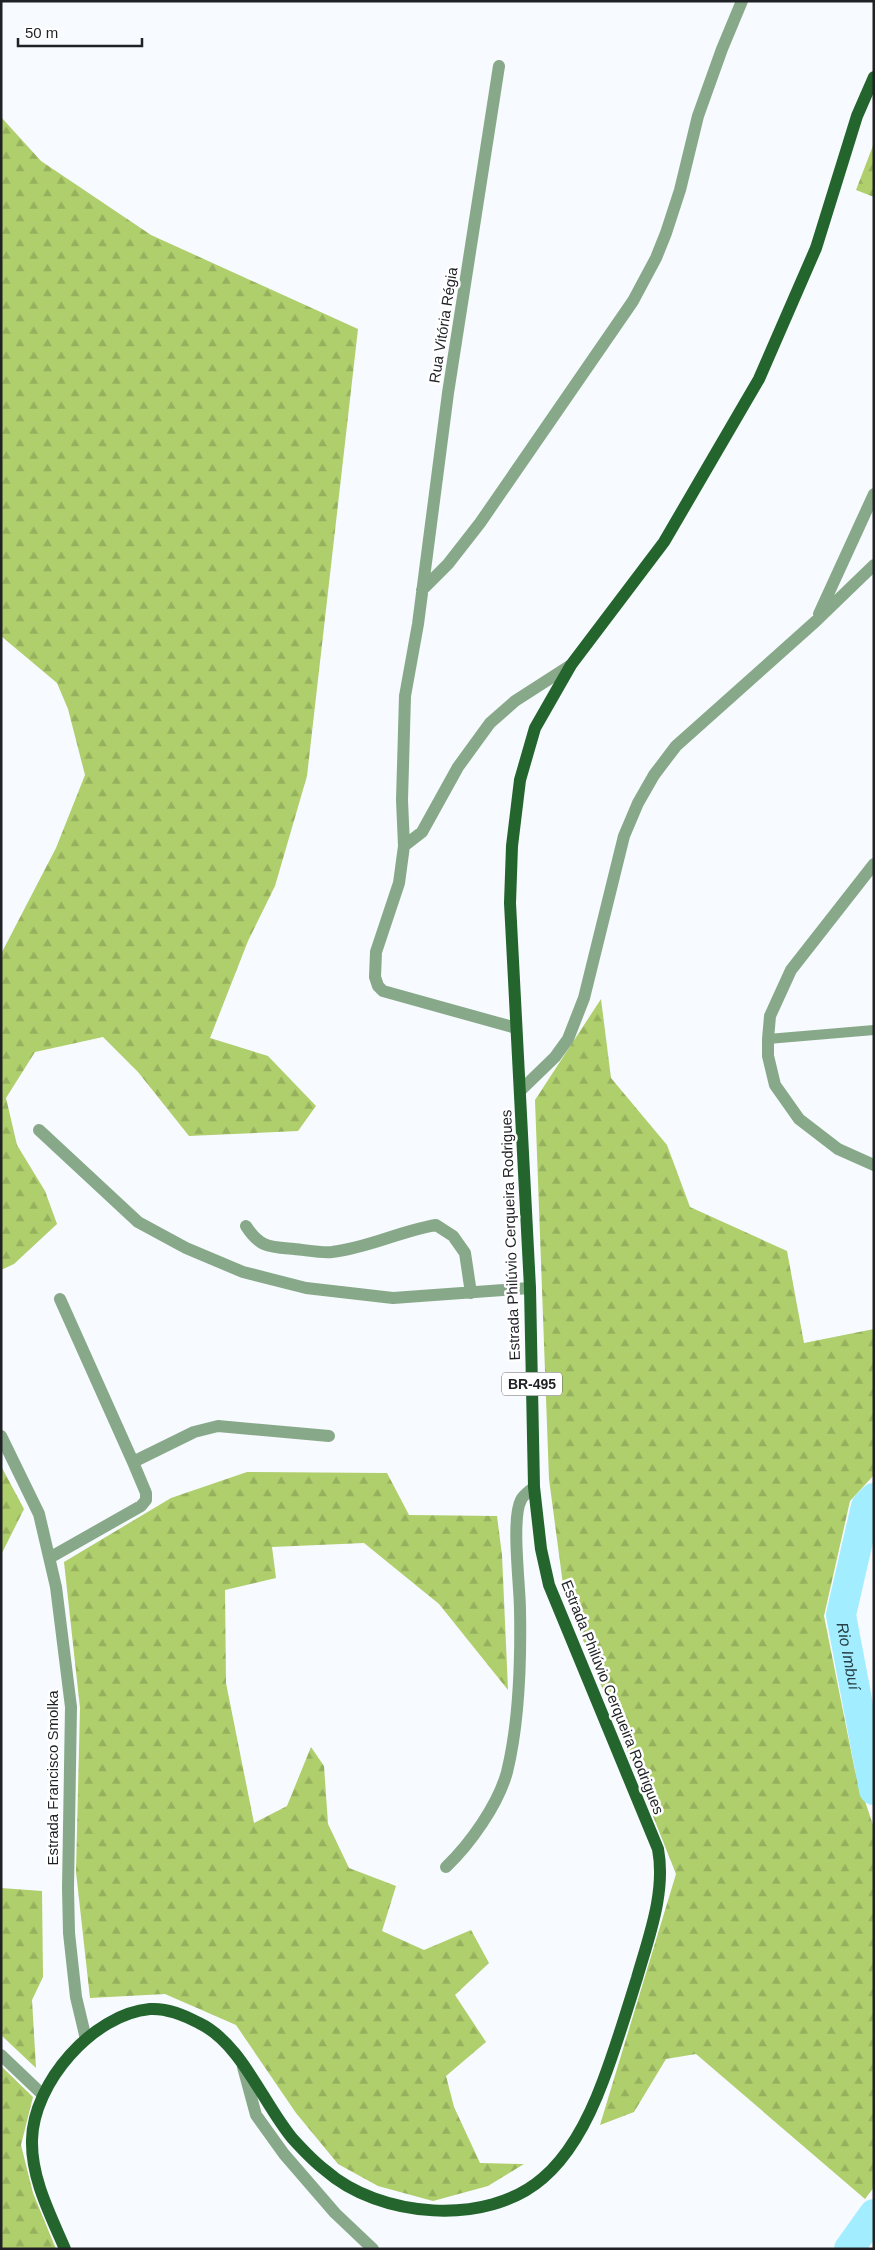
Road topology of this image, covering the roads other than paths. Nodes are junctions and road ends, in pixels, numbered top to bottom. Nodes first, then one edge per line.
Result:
1 (742, 1) edge
2 (499, 66) dead end
3 (874, 77) edge
4 (874, 494) edge
5 (874, 565) edge
6 (422, 590) junction
7 (816, 621) junction
8 (571, 665) junction
9 (404, 846) junction
10 (874, 864) edge
11 (516, 1028) junction
12 (874, 1030) edge
13 (768, 1039) junction
14 (520, 1090) junction
15 (39, 1130) dead end
16 (874, 1164) edge
17 (246, 1226) dead end
18 (530, 1288) junction
19 (472, 1293) junction
20 (60, 1299) dead end
21 (1, 1436) edge
22 (329, 1436) dead end
23 (133, 1462) junction
24 (534, 1487) junction
25 (51, 1557) junction
26 (446, 1866) dead end
27 (86, 2039) junction
28 (1, 2054) edge
29 (243, 2067) junction
30 (43, 2095) junction
31 (65, 2249) edge
32 (373, 2249) edge

1 - 6 street
2 - 6 street, Rua Vitória Régia
3 - 8 main road, Estrada Philúvio Cerqueira Rodrigues / BR-495
4 - 7 street
5 - 7 street
6 - 9 street, Rua Vitória Régia
7 - 14 street
8 - 9 street
8 - 11 main road, Estrada Philúvio Cerqueira Rodrigues / BR-495
9 - 11 street, Rua Vitória Régia
10 - 13 street
11 - 14 main road, Estrada Philúvio Cerqueira Rodrigues / BR-495
12 - 13 lane
13 - 16 street
14 - 18 main road, Estrada Philúvio Cerqueira Rodrigues / BR-495
15 - 19 street
17 - 19 street
18 - 19 street
18 - 24 main road, Estrada Philúvio Cerqueira Rodrigues / BR-495
20 - 23 street
21 - 25 street, Estrada Francisco Smolka
22 - 23 street
23 - 25 street
24 - 26 street
24 - 29 main road, Estrada Philúvio Cerqueira Rodrigues / BR-495
25 - 27 street, Estrada Francisco Smolka
27 - 29 main road, Estrada Philúvio Cerqueira Rodrigues / BR-495
27 - 30 main road, BR-495
28 - 30 street
29 - 32 street
30 - 31 main road, BR-495

